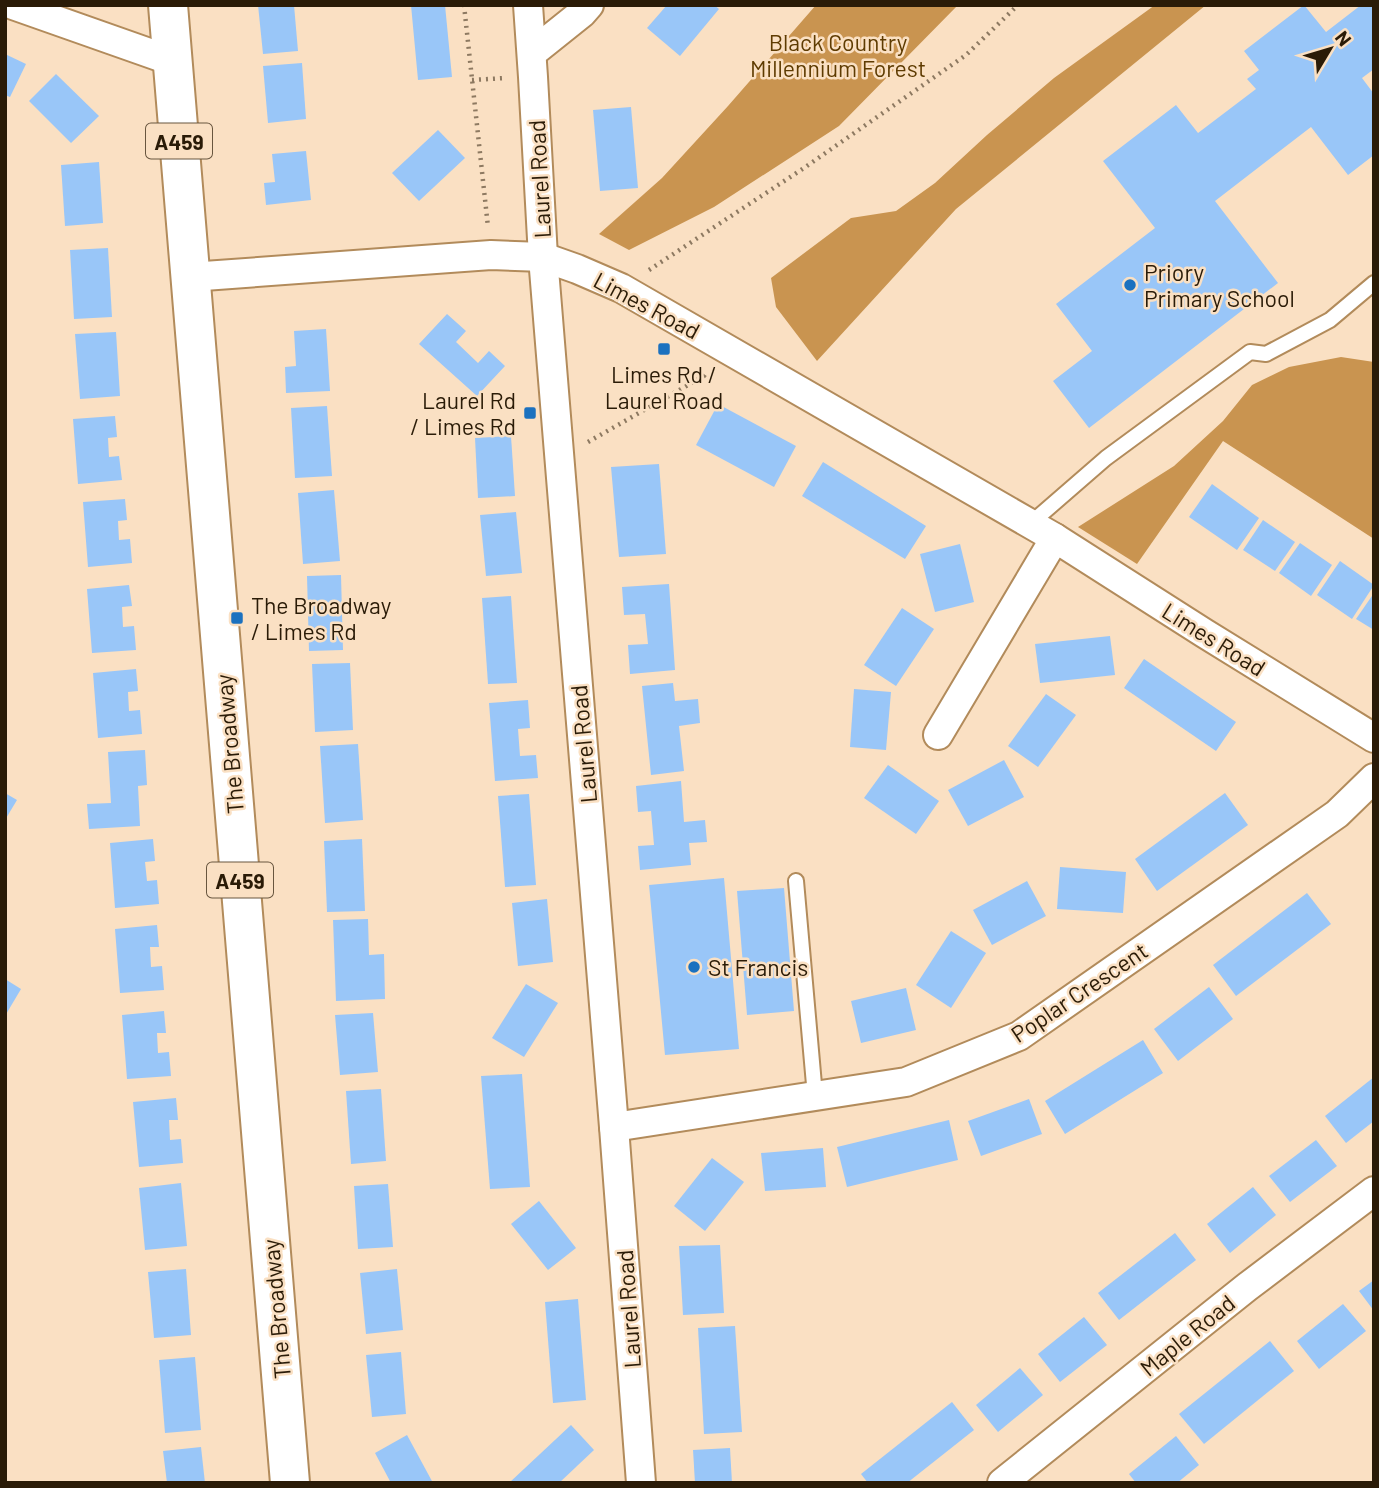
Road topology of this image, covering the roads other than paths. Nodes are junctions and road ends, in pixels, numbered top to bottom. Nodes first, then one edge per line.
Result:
1 (13, 5) edge
2 (168, 5) edge
3 (528, 5) edge
4 (589, 5) edge
5 (532, 53) junction
6 (172, 61) junction
7 (543, 257) junction
8 (190, 277) junction
9 (1374, 284) edge
10 (1030, 524) junction
11 (1055, 538) junction
12 (938, 735) dead end
13 (1374, 738) edge
14 (1374, 778) edge
15 (796, 881) dead end
16 (816, 1096) junction
17 (614, 1127) junction
18 (1374, 1191) edge
19 (290, 1483) edge
20 (641, 1483) edge
21 (1002, 1483) edge

1 - 6 street
2 - 6 main road, The Broadway / A459
3 - 5 street, Laurel Road
4 - 5 street
5 - 7 street, Laurel Road
6 - 8 main road, The Broadway / A459
7 - 8 street, Limes Road
7 - 10 street, Limes Road
7 - 17 street, Laurel Road
8 - 19 main road, The Broadway / A459
9 - 10 lane
10 - 11 street, Limes Road
11 - 12 street
11 - 13 street, Limes Road
14 - 16 street, Poplar Crescent
15 - 16 lane
16 - 17 street, Poplar Crescent
17 - 20 street, Laurel Road
18 - 21 street, Maple Road

